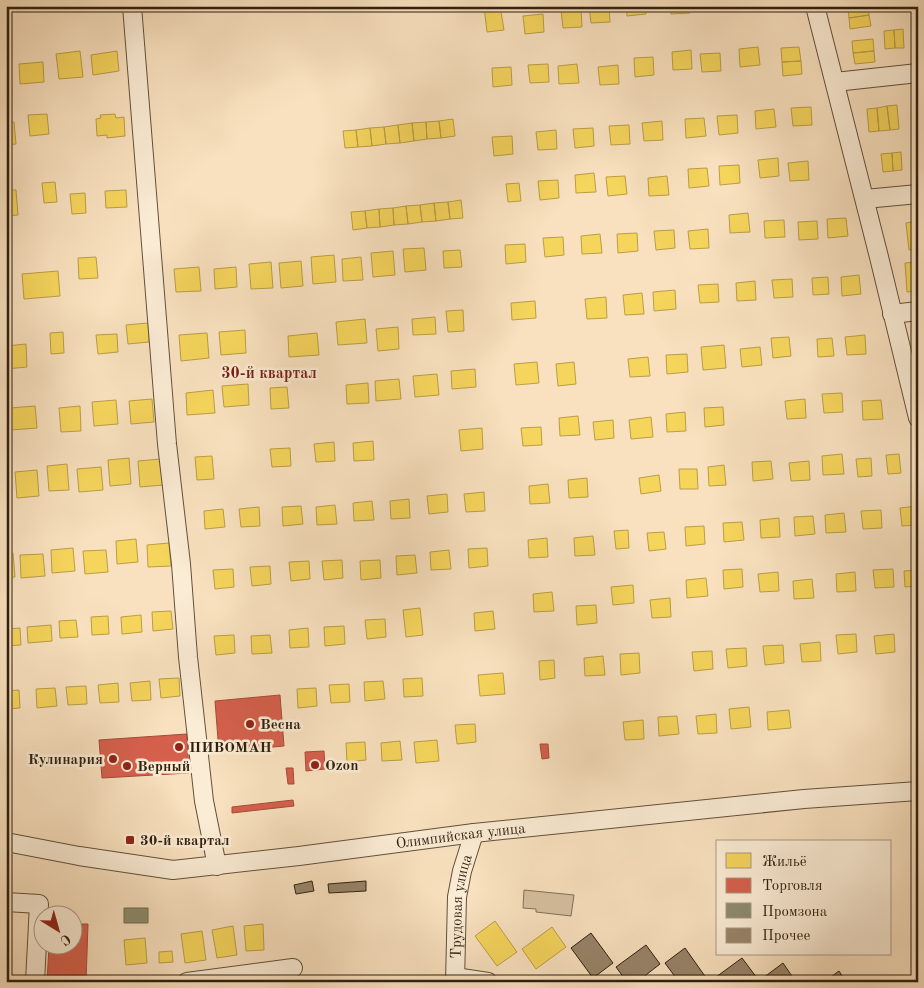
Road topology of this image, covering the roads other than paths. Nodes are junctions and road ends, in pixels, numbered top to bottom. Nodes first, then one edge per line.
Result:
1 (132, 6) edge
2 (815, 6) edge
3 (918, 73) edge
4 (835, 82) junction
5 (918, 194) edge
6 (865, 199) junction
7 (918, 311) edge
8 (892, 314) junction
9 (918, 418) edge
10 (918, 791) edge
11 (474, 833) junction
12 (6, 842) edge
13 (217, 866) junction
14 (6, 902) edge
15 (293, 968) dead end
16 (455, 979) edge
17 (35, 982) edge
18 (187, 982) edge
19 (488, 982) edge

1 - 13 street
2 - 4 street
3 - 4 street
4 - 6 street
5 - 6 street
6 - 8 street
7 - 8 street
8 - 9 street
10 - 11 street, Олимпийская улица
11 - 13 street, Олимпийская улица
11 - 16 street, Трудовая улица
12 - 13 street, Олимпийская улица
14 - 17 street
15 - 18 street
16 - 19 street

